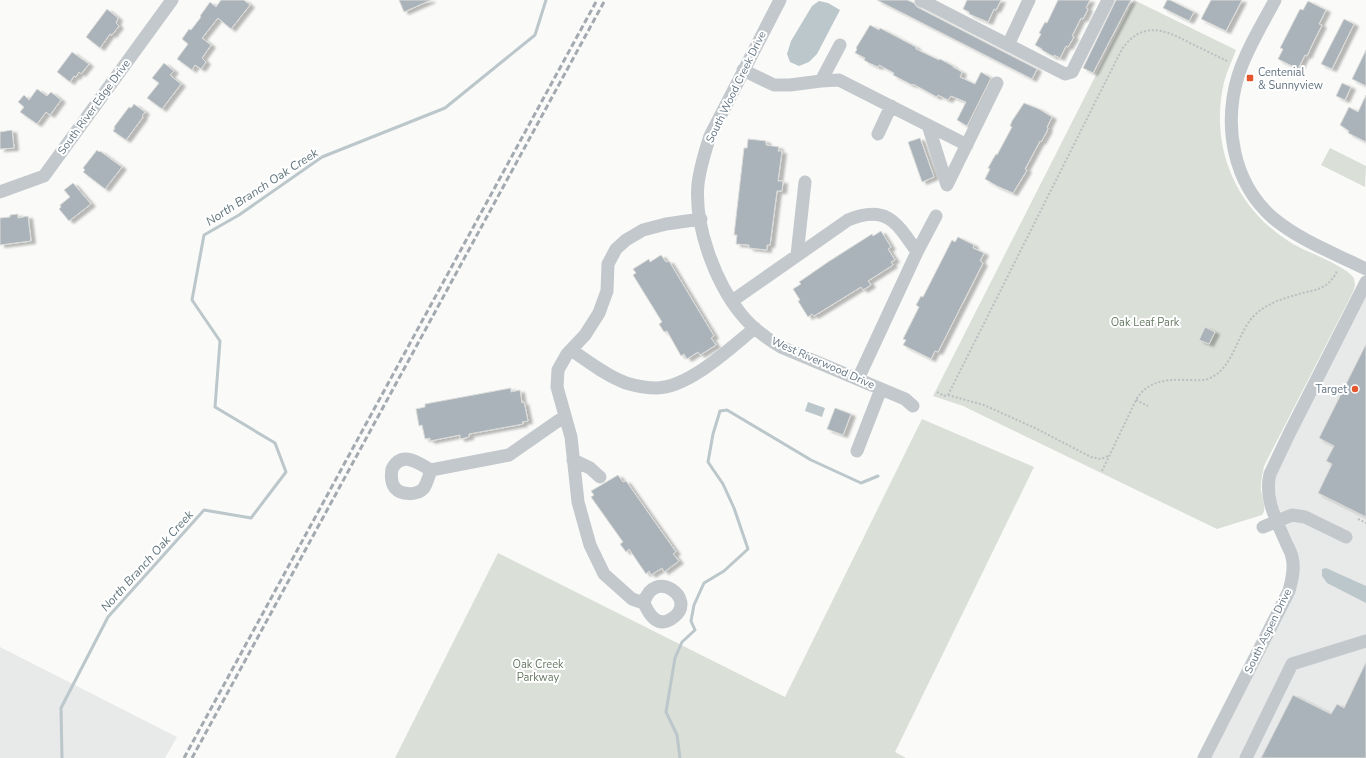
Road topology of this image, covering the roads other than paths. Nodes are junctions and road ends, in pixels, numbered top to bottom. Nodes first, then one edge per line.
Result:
1 (172, 0) edge
2 (780, 0) edge
3 (921, 0) edge
4 (1029, 0) edge
5 (1108, 0) edge
6 (1275, 0) edge
7 (840, 45) dead end
8 (1008, 45) junction
9 (745, 66) junction
10 (821, 81) junction
11 (997, 83) dead end
12 (891, 106) junction
13 (928, 125) junction
14 (878, 134) dead end
15 (967, 145) junction
16 (805, 182) dead end
17 (0, 192) edge
18 (936, 216) dead end
19 (701, 219) junction
20 (917, 252) junction
21 (797, 256) junction
22 (715, 269) joint
23 (1366, 269) edge
24 (1366, 282) edge
25 (732, 302) junction
26 (755, 328) junction
27 (571, 350) junction
28 (858, 379) junction
29 (881, 389) junction
30 (913, 406) dead end
31 (565, 416) junction
32 (857, 451) dead end
33 (574, 460) junction
34 (432, 470) dead end
35 (600, 477) dead end
36 (1276, 521) junction
37 (1263, 527) dead end
38 (1346, 537) dead end
39 (644, 604) dead end
40 (1366, 641) edge
41 (1204, 758) edge
42 (1246, 758) edge

1 - 17 street, South River Edge Drive
2 - 9 street, South Wood Creek Drive
3 - 8 street
4 - 8 street
5 - 8 street
6 - 23 street
7 - 10 street
9 - 10 street
9 - 19 street, South Wood Creek Drive
10 - 12 street
11 - 15 street
12 - 13 street
12 - 14 street
13 - 15 street
13 - 15 street
16 - 21 street
18 - 20 street
19 - 22 street, South Wood Creek Drive
19 - 27 street
20 - 21 street
20 - 28 street
21 - 25 street
22 - 25 street, West Riverwood Drive
24 - 36 street, South Aspen Drive
25 - 26 street, West Riverwood Drive
26 - 27 street
26 - 28 street, West Riverwood Drive
27 - 31 street
28 - 29 street, West Riverwood Drive
29 - 30 street, West Riverwood Drive
29 - 32 street
31 - 33 street
31 - 34 street
33 - 35 street
33 - 39 street
36 - 37 street
36 - 38 street
36 - 41 street, South Aspen Drive
40 - 42 street

